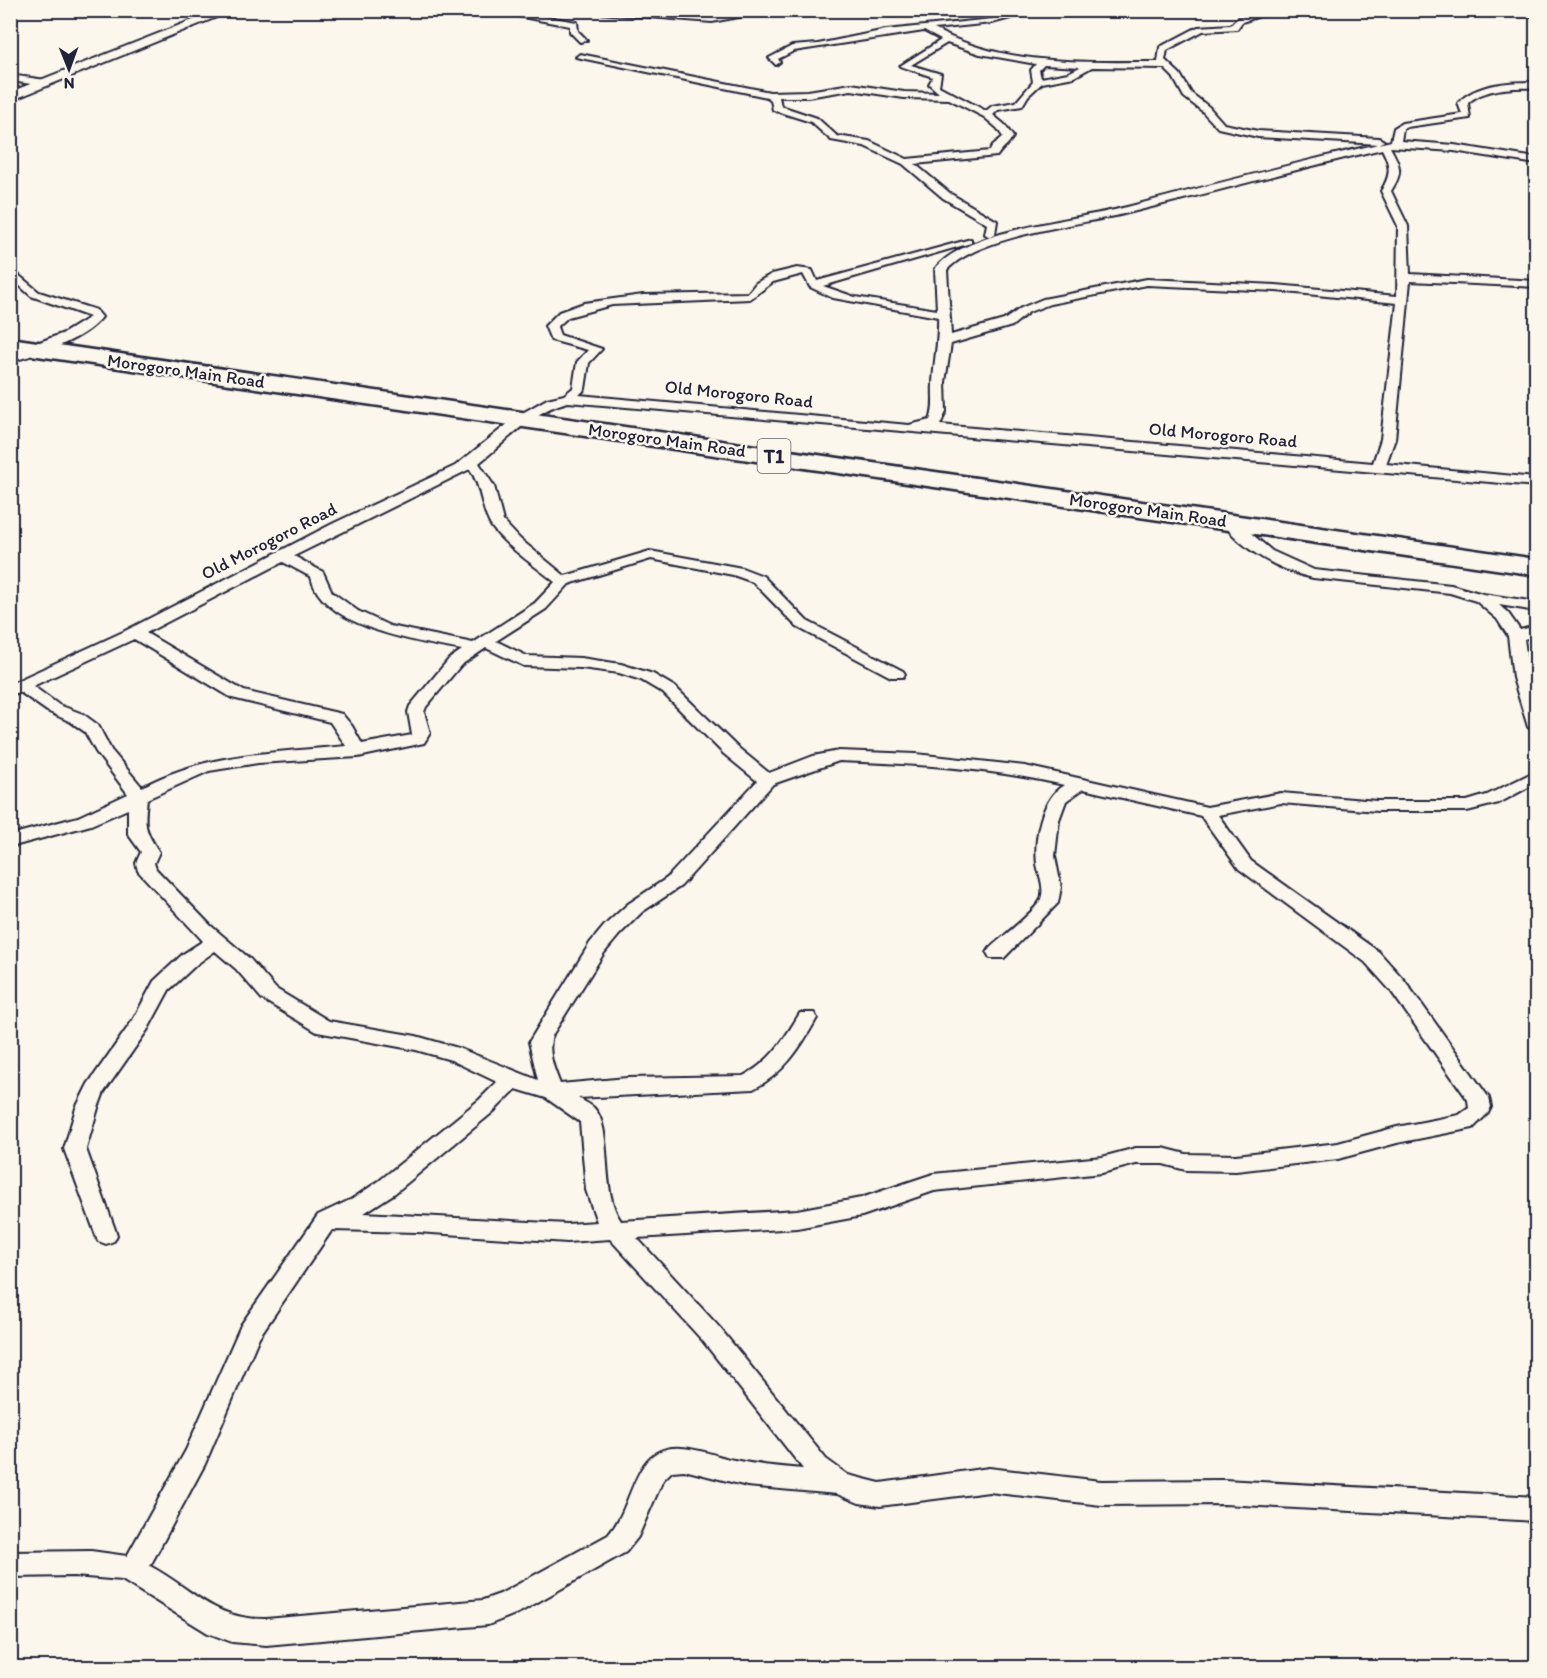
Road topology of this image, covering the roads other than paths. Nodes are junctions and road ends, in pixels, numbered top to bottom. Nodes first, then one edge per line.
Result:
1 (229, 10) edge
2 (298, 10) edge
3 (317, 10) edge
4 (489, 10) edge
5 (771, 10) edge
6 (1037, 10) edge
7 (1274, 10) edge
8 (1391, 10) edge
9 (604, 12) edge
10 (1536, 14) edge
11 (591, 20) dead end
12 (925, 28) junction
13 (583, 40) dead end
14 (946, 40) junction
15 (579, 57) dead end
16 (1043, 61) junction
17 (776, 62) dead end
18 (1092, 64) junction
19 (1166, 65) junction
20 (10, 78) edge
21 (1038, 81) junction
22 (46, 83) junction
23 (1536, 85) edge
24 (770, 95) junction
25 (10, 96) edge
26 (949, 96) junction
27 (987, 115) junction
28 (1395, 144) junction
29 (1536, 161) edge
30 (906, 162) junction
31 (1015, 233) junction
32 (990, 234) junction
33 (10, 271) edge
34 (1405, 278) junction
35 (1536, 284) edge
36 (814, 285) junction
37 (1403, 300) junction
38 (943, 314) junction
39 (945, 342) junction
40 (18, 351) edge
41 (568, 398) junction
42 (520, 419) junction
43 (922, 427) junction
44 (472, 462) junction
45 (1378, 467) junction
46 (1536, 482) edge
47 (1229, 522) junction
48 (283, 556) junction
49 (1536, 567) edge
50 (563, 580) junction
51 (1481, 598) junction
52 (1536, 606) edge
53 (1536, 631) edge
54 (137, 634) junction
55 (1516, 636) junction
56 (480, 645) junction
57 (897, 674) dead end
58 (16, 688) edge
59 (1536, 727) edge
60 (358, 752) junction
61 (1536, 776) edge
62 (767, 780) junction
63 (1081, 783) junction
64 (138, 797) junction
65 (1207, 812) junction
66 (10, 841) edge
67 (215, 942) junction
68 (997, 953) dead end
69 (807, 1018) dead end
70 (512, 1080) junction
71 (554, 1092) junction
72 (326, 1221) junction
73 (616, 1231) junction
74 (106, 1235) dead end
75 (835, 1483) junction
76 (1536, 1509) edge
77 (10, 1565) edge
78 (133, 1571) junction

1 - 22 street
2 - 3 street
4 - 13 street
5 - 9 street
6 - 12 street
7 - 19 street
8 - 10 street
9 - 11 street
12 - 14 street
12 - 17 street
14 - 16 street
14 - 26 street
15 - 24 street
16 - 18 street
16 - 21 street
18 - 19 street
18 - 21 street
19 - 28 street
20 - 22 street
21 - 27 street
22 - 25 street
23 - 28 street
24 - 26 street
24 - 30 street
26 - 27 street
27 - 30 street
28 - 29 street
28 - 31 street
28 - 34 street
30 - 32 street
31 - 32 street
31 - 38 street
32 - 36 street
33 - 40 street
34 - 35 street
34 - 37 street
36 - 38 street
36 - 41 street
37 - 39 street
37 - 45 street
38 - 39 street
39 - 43 street
40 - 42 highway, Morogoro Main Road / T1
41 - 42 street, Old Morogoro Road
41 - 43 street, Old Morogoro Road
42 - 44 street, Old Morogoro Road
42 - 47 highway, Morogoro Main Road / T1
43 - 45 street, Old Morogoro Road
44 - 48 street, Old Morogoro Road
44 - 50 street
45 - 46 street, Old Morogoro Road
47 - 49 highway, Morogoro Main Road / T1
47 - 51 street
48 - 54 street, Old Morogoro Road
48 - 56 street
50 - 56 street
50 - 57 street
51 - 52 street
51 - 55 street
53 - 55 street
54 - 58 street, Old Morogoro Road
54 - 60 street
55 - 59 street
56 - 60 street
56 - 62 street
58 - 64 street
60 - 64 street
61 - 65 street
62 - 63 street
62 - 71 street
63 - 65 street
63 - 68 street
64 - 66 street
64 - 67 street
65 - 73 street
67 - 70 street
67 - 74 street
69 - 71 street
70 - 71 street
70 - 72 street
71 - 73 street
72 - 73 street
72 - 78 street
73 - 75 street
75 - 76 street
75 - 78 street
77 - 78 street

